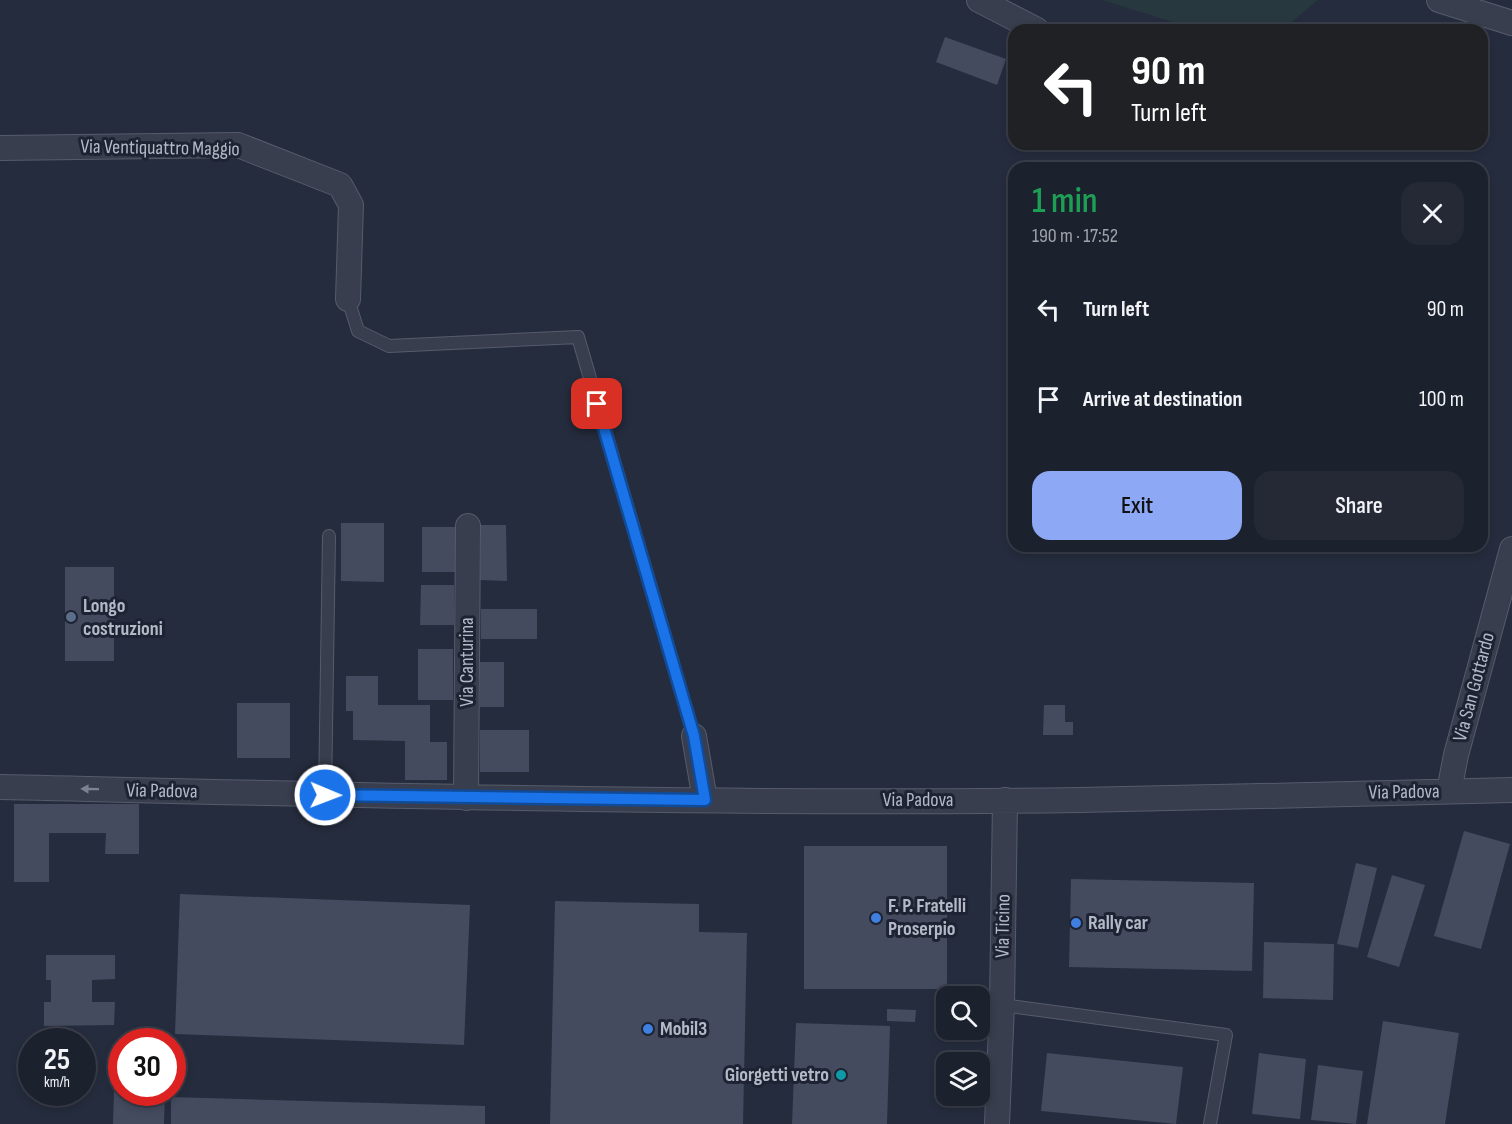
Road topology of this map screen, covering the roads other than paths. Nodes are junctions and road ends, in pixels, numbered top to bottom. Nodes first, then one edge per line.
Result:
1 (979, 0) edge
2 (1439, 0) edge
3 (1512, 23) edge
4 (1025, 24) edge
5 (0, 148) edge
6 (348, 299) joint
7 (468, 526) dead end
8 (329, 536) dead end
9 (1512, 549) edge
10 (694, 736) joint
11 (0, 787) edge
12 (1512, 790) edge
13 (1449, 791) junction
14 (325, 795) junction
15 (466, 798) junction
16 (705, 800) junction
17 (1005, 800) junction
18 (1002, 1005) junction
19 (997, 1124) edge
20 (1210, 1124) edge

1 - 4 street
2 - 3 street
5 - 6 street, Via Ventiquattro Maggio
6 - 10 lane
7 - 15 street, Via Canturina
8 - 14 lane
9 - 13 street, Via San Gottardo
10 - 16 street
14 -> 11 street, Via Padova
12 - 13 street, Via Padova
13 - 17 street, Via Padova
14 - 15 street, Via Padova
15 - 16 street, Via Padova
16 - 17 street, Via Padova
17 - 18 street, Via Ticino
18 - 19 street, Via Ticino
18 - 20 lane

